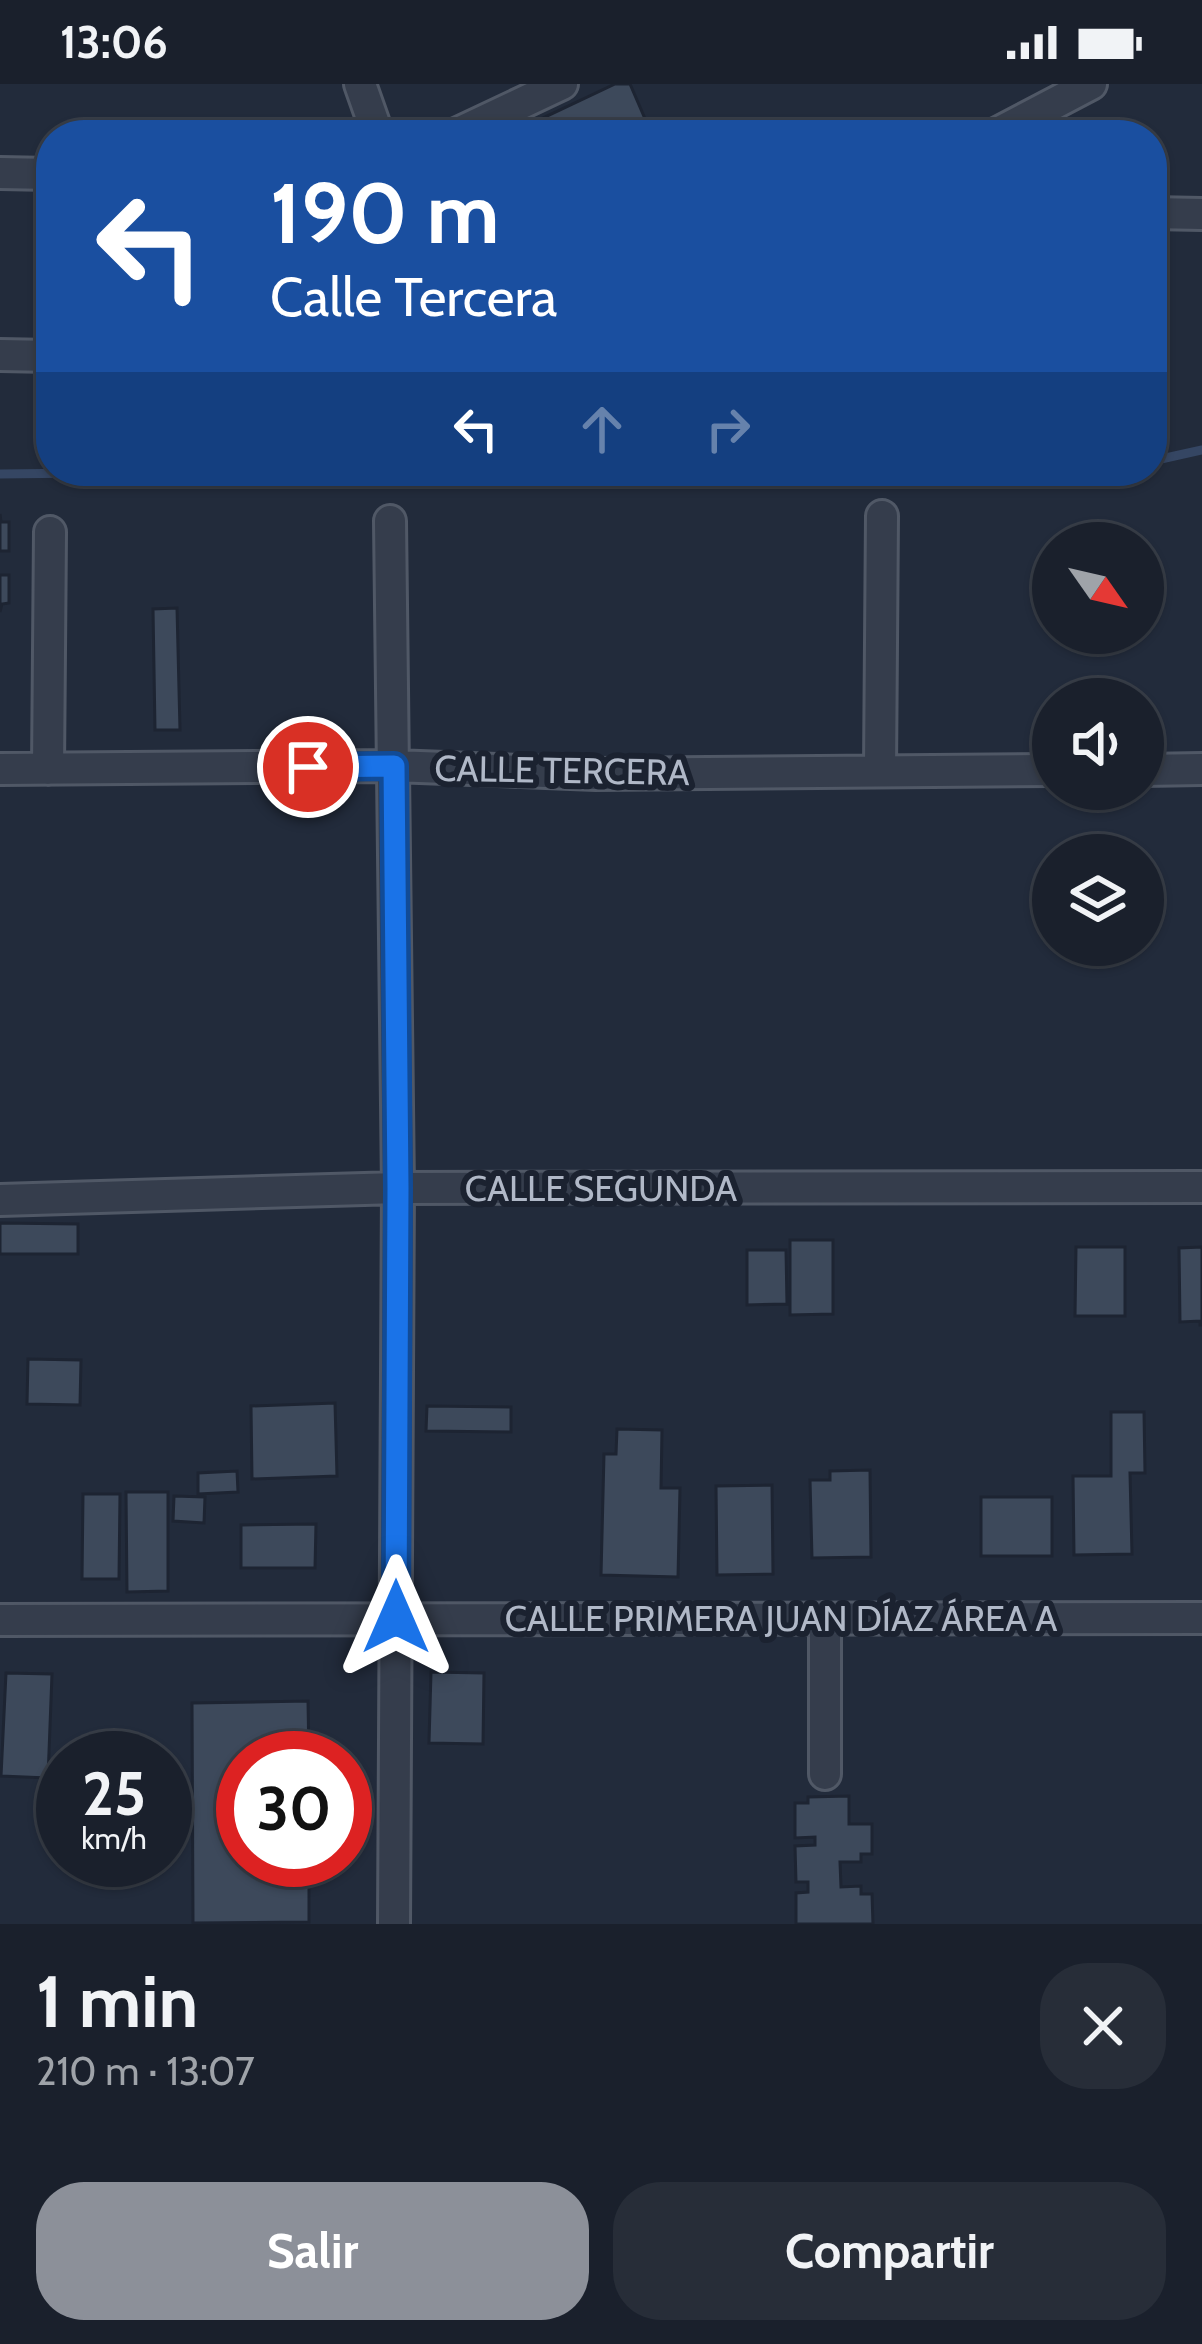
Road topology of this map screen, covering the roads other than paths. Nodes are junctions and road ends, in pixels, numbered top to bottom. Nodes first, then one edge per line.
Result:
1 (360, 84) edge
2 (562, 84) edge
3 (1090, 84) edge
4 (373, 120) edge
5 (486, 120) edge
6 (1022, 120) edge
7 (0, 173) edge
8 (36, 174) edge
9 (1167, 213) edge
10 (1202, 214) edge
11 (0, 355) edge
12 (36, 356) edge
13 (882, 517) dead end
14 (390, 521) dead end
15 (50, 532) dead end
16 (394, 766) junction
17 (0, 769) edge
18 (48, 769) junction
19 (880, 770) junction
20 (1032, 770) edge
21 (1164, 770) edge
22 (1202, 770) edge
23 (1202, 1187) edge
24 (398, 1188) junction
25 (0, 1200) edge
26 (396, 1617) junction
27 (826, 1618) junction
28 (1202, 1618) edge
29 (0, 1620) edge
30 (825, 1774) dead end
31 (394, 1924) edge

1 - 4 street
2 - 5 street
3 - 6 street
7 - 8 street
9 - 10 street
11 - 12 street
13 - 19 street
14 - 16 street
15 - 18 street
16 - 18 street, CALLE TERCERA
16 - 19 street, CALLE TERCERA
16 - 24 street
17 - 18 street, CALLE TERCERA
19 - 20 street, CALLE TERCERA
21 - 22 street
23 - 24 street, CALLE SEGUNDA
24 - 25 street, CALLE SEGUNDA
24 - 26 street
26 - 27 street, CALLE PRIMERA JUAN DÍAZ ÁREA A
26 - 29 street, CALLE PRIMERA JUAN DÍAZ ÁREA A
26 - 31 street
27 - 28 street, CALLE PRIMERA JUAN DÍAZ ÁREA A
27 - 30 street

